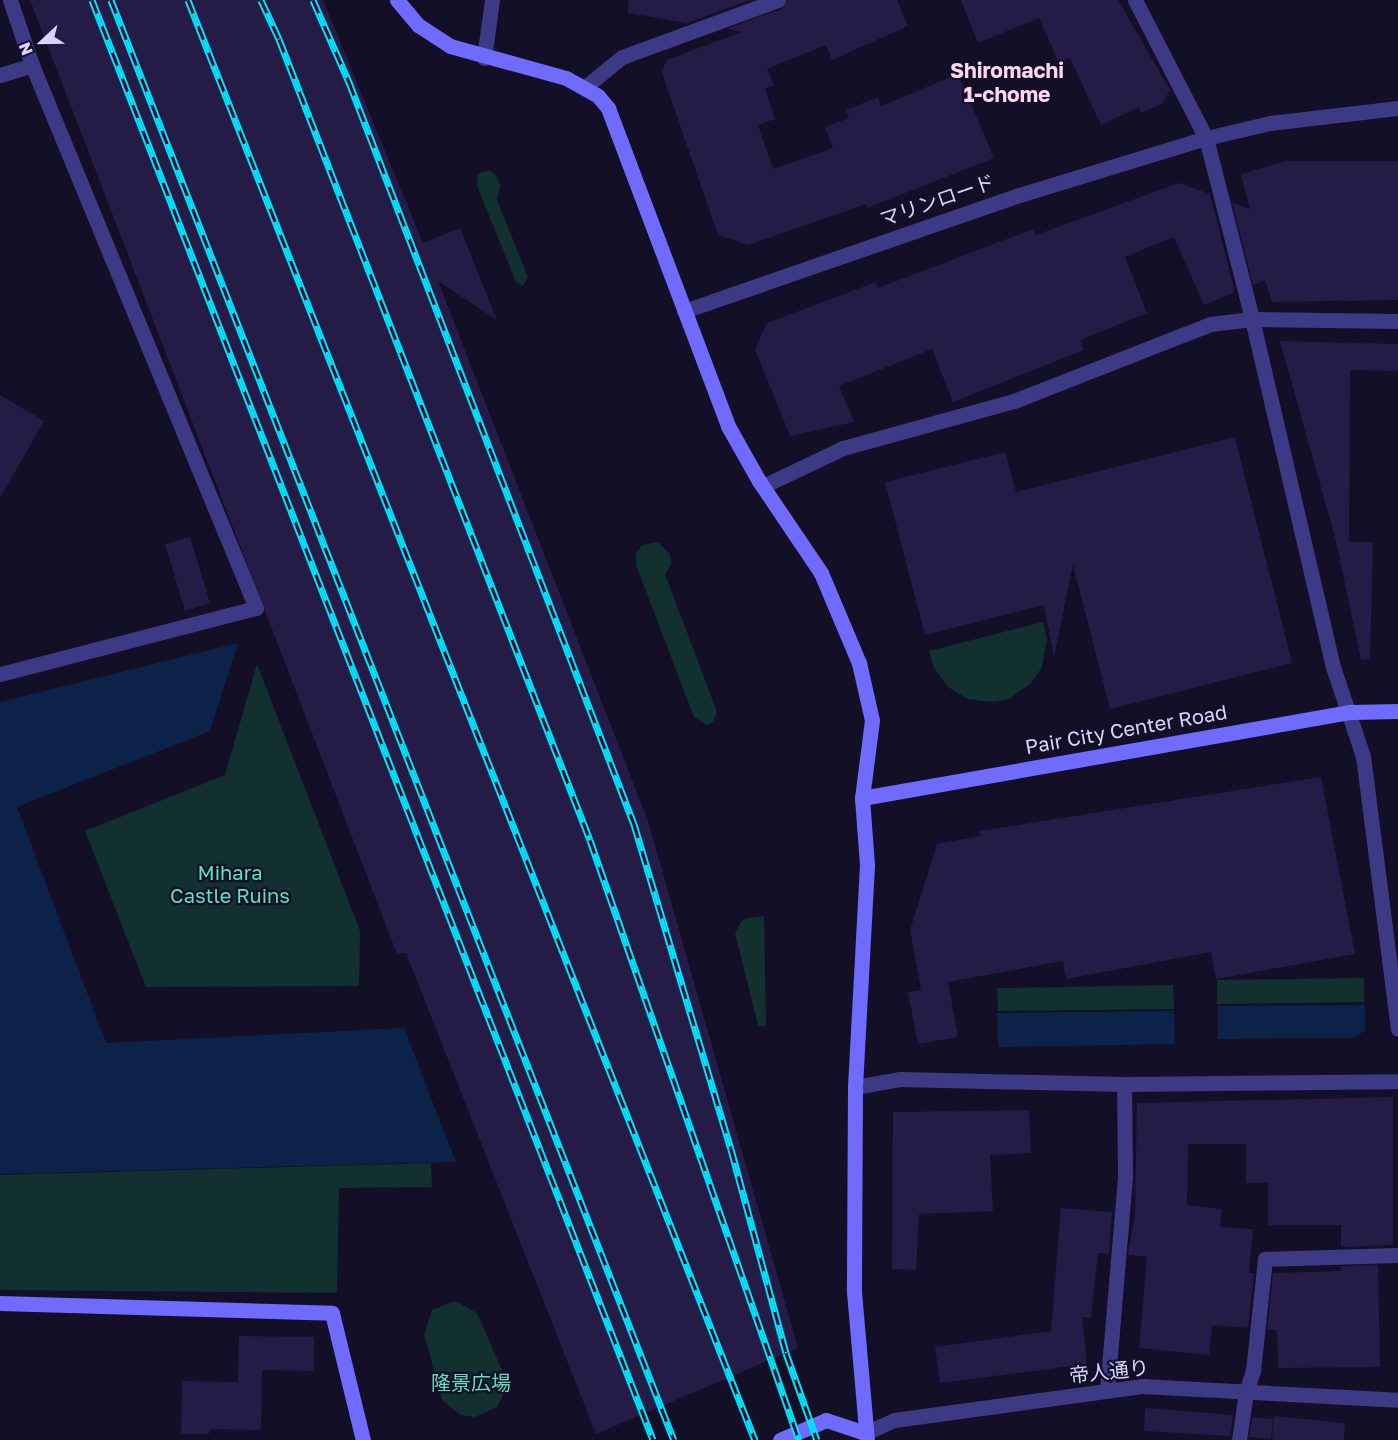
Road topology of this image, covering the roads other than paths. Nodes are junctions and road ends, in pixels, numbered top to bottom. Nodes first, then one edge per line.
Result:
1 (10, 0) edge
2 (397, 0) edge
3 (492, 0) edge
4 (778, 0) edge
5 (1135, 0) edge
6 (484, 58) junction
7 (32, 65) junction
8 (0, 75) edge
9 (585, 87) junction
10 (1398, 108) edge
11 (1206, 138) junction
12 (684, 311) junction
13 (1252, 319) junction
14 (1398, 321) edge
15 (763, 486) junction
16 (0, 674) edge
17 (1398, 711) edge
18 (1352, 712) junction
19 (862, 798) junction
20 (1398, 1029) edge
21 (1398, 1081) edge
22 (1124, 1084) junction
23 (855, 1087) junction
24 (1398, 1255) edge
25 (0, 1303) edge
26 (1107, 1391) junction
27 (1246, 1392) junction
28 (1398, 1400) edge
29 (864, 1438) edge
30 (363, 1440) edge
31 (780, 1440) edge
32 (1239, 1440) edge

1 - 7 street
2 - 6 street
3 - 6 street
4 - 9 street
5 - 11 street
6 - 9 street
7 - 8 street
7 - 16 street
9 - 12 street
10 - 11 street, マリンロード
11 - 12 street, マリンロード
11 - 13 street
12 - 15 street
13 - 14 street
13 - 15 street
13 - 18 street
15 - 19 street
17 - 18 street, Pair City Center Road
18 - 19 street, Pair City Center Road
18 - 20 street
19 - 23 street
21 - 22 street
22 - 23 street
22 - 26 street
23 - 29 street
24 - 27 street
25 - 30 street
26 - 27 street, 帝人通り
26 - 29 street, 帝人通り
27 - 28 street, 帝人通り
27 - 32 street
29 - 31 street

